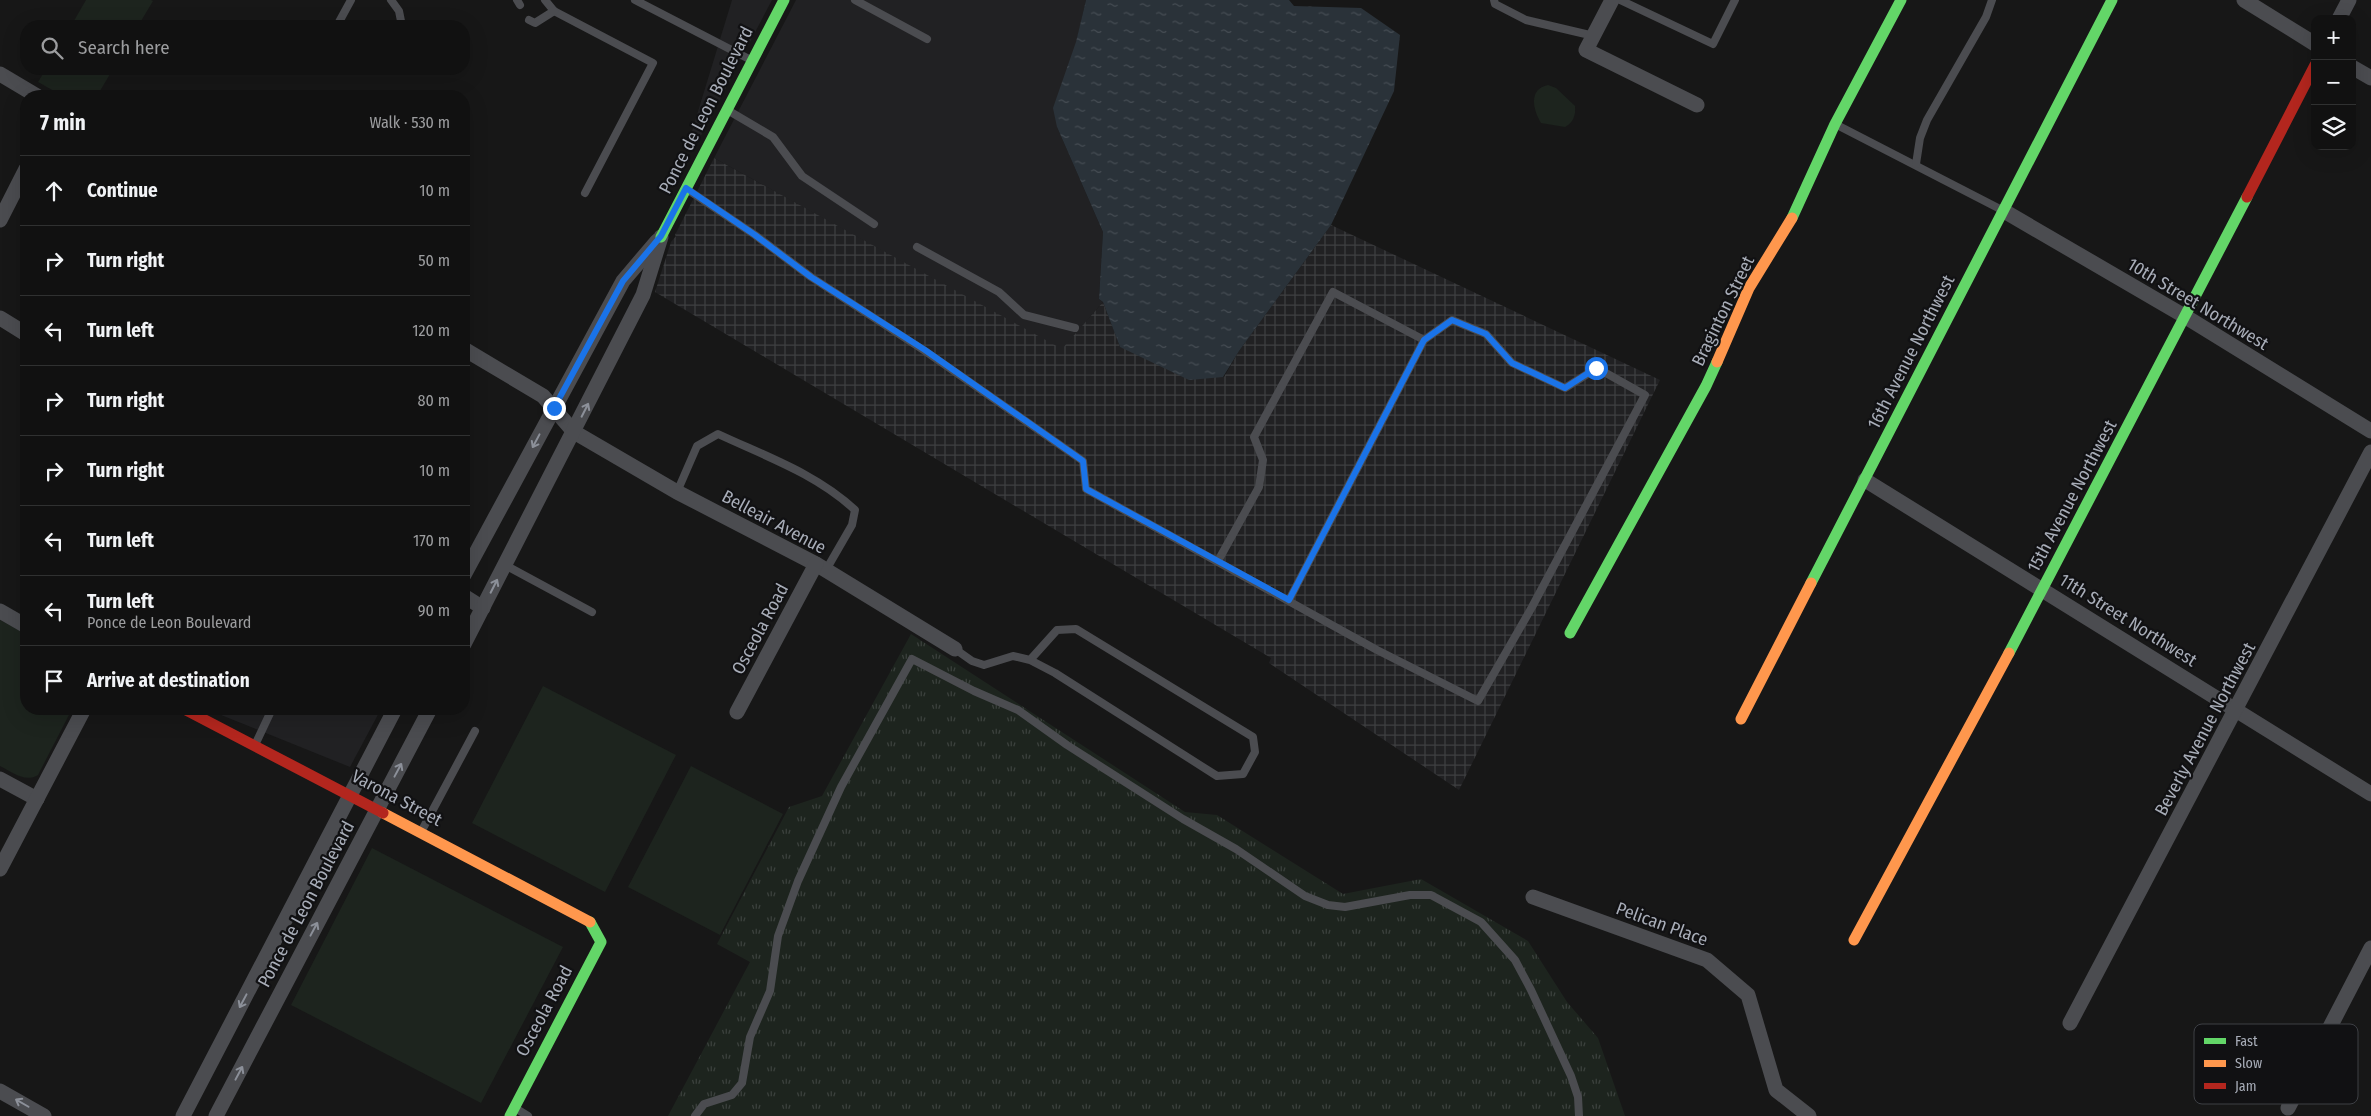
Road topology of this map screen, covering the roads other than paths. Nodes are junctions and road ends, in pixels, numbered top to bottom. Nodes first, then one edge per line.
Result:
1 (351, 0) edge
2 (391, 0) edge
3 (544, 0) edge
4 (635, 0) edge
5 (784, 0) edge
6 (854, 0) edge
7 (1494, 0) edge
8 (1612, 0) edge
9 (1620, 0) edge
10 (1735, 0) edge
11 (1901, 0) edge
12 (1992, 0) edge
13 (2112, 0) edge
14 (2244, 0) edge
15 (2349, 0) edge
16 (554, 11) junction
17 (2341, 15) edge
18 (340, 20) edge
19 (401, 20) edge
20 (529, 20) dead end
21 (1594, 36) junction
22 (927, 39) dead end
23 (2311, 42) edge
24 (753, 60) junction
25 (2356, 69) edge
26 (2311, 73) edge
27 (0, 74) edge
28 (2371, 78) edge
29 (27, 90) edge
30 (1697, 105) dead end
31 (727, 110) junction
32 (1835, 124) junction
33 (1916, 164) junction
34 (20, 181) edge
35 (686, 188) junction
36 (585, 193) dead end
37 (2004, 211) junction
38 (0, 220) edge
39 (874, 224) dead end
40 (661, 236) junction
41 (917, 247) dead end
42 (0, 318) edge
43 (2186, 318) junction
44 (1075, 328) dead end
45 (20, 330) edge
46 (1424, 340) junction
47 (470, 353) edge
48 (554, 408) junction
49 (2371, 431) edge
50 (574, 432) junction
51 (2371, 452) edge
52 (1865, 480) junction
53 (677, 492) junction
54 (1218, 561) junction
55 (470, 564) edge
56 (505, 565) junction
57 (821, 567) junction
58 (2043, 590) junction
59 (470, 600) edge
60 (1289, 600) junction
61 (483, 608) junction
62 (0, 611) edge
63 (592, 612) dead end
64 (20, 623) edge
65 (470, 633) edge
66 (1570, 633) dead end
67 (955, 649) joint
68 (1030, 660) junction
69 (2237, 710) junction
70 (737, 712) dead end
71 (81, 715) edge
72 (196, 715) edge
73 (269, 715) edge
74 (392, 715) edge
75 (427, 715) edge
76 (1741, 719) dead end
77 (475, 731) dead end
78 (255, 745) junction
79 (0, 779) edge
80 (2371, 794) edge
81 (350, 795) junction
82 (37, 799) junction
83 (377, 808) junction
84 (422, 832) junction
85 (0, 869) edge
86 (1533, 897) dead end
87 (592, 923) joint
88 (1854, 940) dead end
89 (2371, 948) edge
90 (2070, 1022) dead end
91 (2332, 1024) edge
92 (0, 1091) edge
93 (2290, 1104) edge
94 (2288, 1108) dead end
95 (512, 1112) edge
96 (44, 1116) edge
97 (183, 1116) edge
98 (216, 1116) edge
99 (528, 1116) edge
100 (694, 1116) edge
101 (1579, 1116) edge
102 (1809, 1116) edge

1 - 18 lane
2 - 19 lane
3 - 16 lane
4 - 24 lane
5 - 24 street, Ponce de Leon Boulevard
6 - 22 lane
7 - 21 lane
8 - 21 street
9 - 10 lane
11 - 32 street, Braginton Street
12 - 33 lane
13 - 37 street, 16th Avenue Northwest
14 - 23 street
15 - 17 street
16 - 20 lane
16 - 36 lane
21 - 30 street
24 - 31 street, Ponce de Leon Boulevard
25 - 28 street
26 - 43 street, 15th Avenue Northwest
27 - 29 street
31 - 35 street, Ponce de Leon Boulevard
31 - 39 lane
32 - 33 lane
32 - 66 street, Braginton Street
33 - 37 lane
34 - 38 street
35 - 40 street, Ponce de Leon Boulevard
35 - 54 lane
37 - 43 street, 10th Street Northwest
37 - 52 street, 16th Avenue Northwest
40 - 48 street, Ponce de Leon Boulevard
50 -> 40 street, Ponce de Leon Boulevard
41 - 44 lane
42 - 45 street
43 - 49 street, 10th Street Northwest
43 - 58 street, 15th Avenue Northwest
46 - 54 lane
46 - 60 lane
46 - 60 lane
47 - 48 street, Belleair Avenue
48 - 50 street, Belleair Avenue
48 -> 55 street, Ponce de Leon Boulevard
50 - 53 street, Belleair Avenue
50 - 56 street, Ponce de Leon Boulevard
51 - 69 street, Beverly Avenue Northwest
52 - 58 street, 11th Street Northwest
52 - 76 street, 16th Avenue Northwest
53 - 57 street, Belleair Avenue
53 - 57 lane
54 - 60 lane
61 -> 56 street, Ponce de Leon Boulevard
56 - 63 lane
57 - 67 street, Belleair Avenue
57 - 70 street, Osceola Road
58 - 69 street, 11th Street Northwest
58 - 88 street, 15th Avenue Northwest
59 - 61 street
61 - 65 street, Ponce de Leon Boulevard
62 - 64 street
67 - 68 lane
68 - 68 lane
69 - 80 street, 11th Street Northwest
69 - 90 street, Beverly Avenue Northwest
71 - 82 street
72 - 78 street, Varona Street
73 - 78 lane
74 - 81 street, Ponce de Leon Boulevard
83 -> 75 street, Ponce de Leon Boulevard
77 - 84 lane
78 - 81 street, Varona Street
79 - 82 street
81 - 83 street, Varona Street
81 -> 97 street, Ponce de Leon Boulevard
82 - 85 street
83 - 84 street, Varona Street
98 -> 83 street, Ponce de Leon Boulevard
84 - 87 street, Varona Street
86 - 102 street, Pelican Place
87 - 95 street, Osceola Road
89 - 91 street
96 -> 92 street
93 - 94 street
95 - 99 lane
100 - 101 lane

